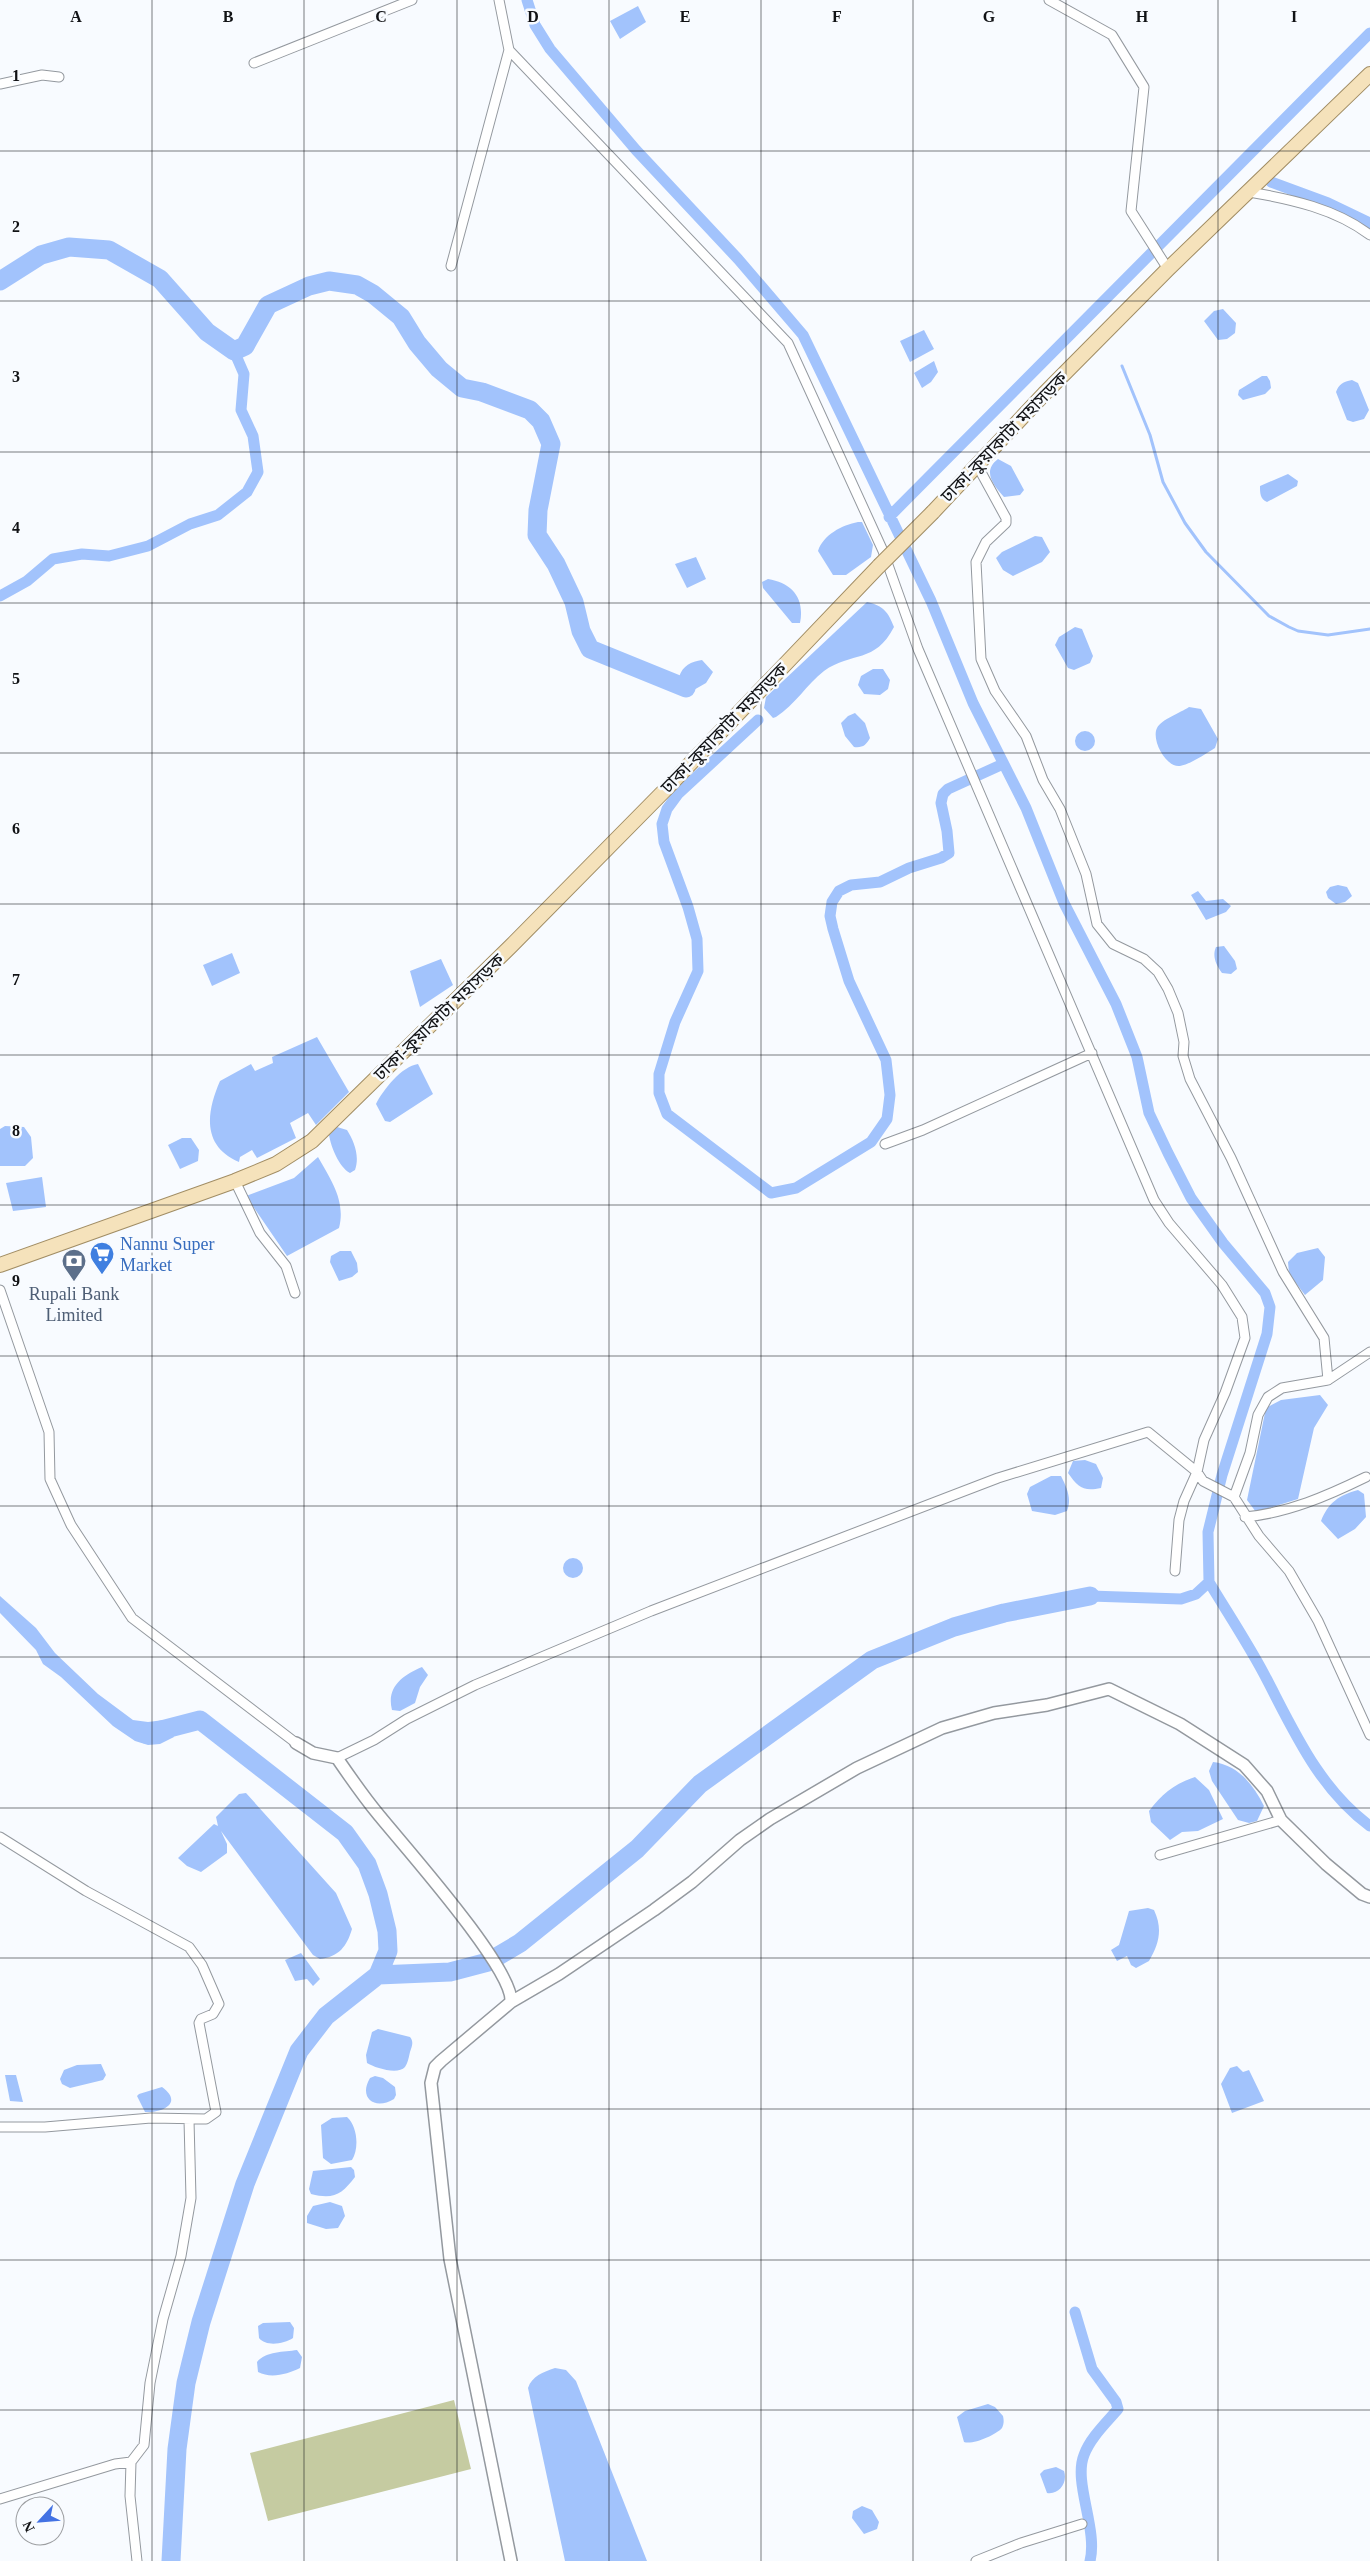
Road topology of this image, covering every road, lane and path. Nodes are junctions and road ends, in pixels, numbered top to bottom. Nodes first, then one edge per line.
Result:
1 (412, 0) edge
2 (499, 0) edge
3 (1049, 0) edge
4 (509, 50) junction
5 (254, 63) dead end
6 (1370, 74) edge
7 (59, 77) dead end
8 (0, 84) edge
9 (1249, 192) junction
10 (1370, 235) edge
11 (451, 266) dead end
12 (1168, 269) junction
13 (977, 465) junction
14 (1092, 1053) junction
15 (885, 1144) dead end
16 (236, 1181) junction
17 (0, 1265) edge
18 (0, 1290) edge
19 (295, 1293) dead end
20 (1370, 1352) edge
21 (1328, 1380) junction
22 (1197, 1472) junction
23 (1366, 1477) dead end
24 (1234, 1497) junction
25 (1245, 1517) junction
26 (1175, 1571) dead end
27 (1370, 1736) edge
28 (296, 1743) joint
29 (337, 1758) junction
30 (1281, 1820) junction
31 (0, 1838) edge
32 (1160, 1855) dead end
33 (1370, 1897) edge
34 (511, 2002) junction
35 (188, 2120) junction
36 (0, 2127) edge
37 (131, 2462) junction
38 (0, 2499) edge
39 (1082, 2524) dead end
40 (137, 2561) edge
41 (511, 2561) edge
42 (976, 2561) edge

1 - 5 street
2 - 4 street
3 - 12 street
4 - 11 street
4 - 14 street
6 - 9 main road, ঢাকা-কুয়াকাটা মহাসড়ক
7 - 8 street
9 - 10 street
9 - 12 main road, ঢাকা-কুয়াকাটা মহাসড়ক
12 - 13 main road, ঢাকা-কুয়াকাটা মহাসড়ক
13 - 16 main road, ঢাকা-কুয়াকাটা মহাসড়ক, bridge
13 - 21 street
14 - 15 street
14 - 22 street
16 - 17 main road, ঢাকা-কুয়াকাটা মহাসড়ক
16 - 19 street
18 - 28 street
20 - 21 street
21 - 24 street
22 - 24 street
22 - 26 street
22 - 29 street
23 - 25 street
24 - 25 street
25 - 27 street
28 - 29 street
29 - 34 street
30 - 32 street
30 - 33 street
30 - 34 street
31 - 35 street
34 - 41 street
35 - 36 street
35 - 37 street
37 - 38 street
37 - 40 street
39 - 42 street

